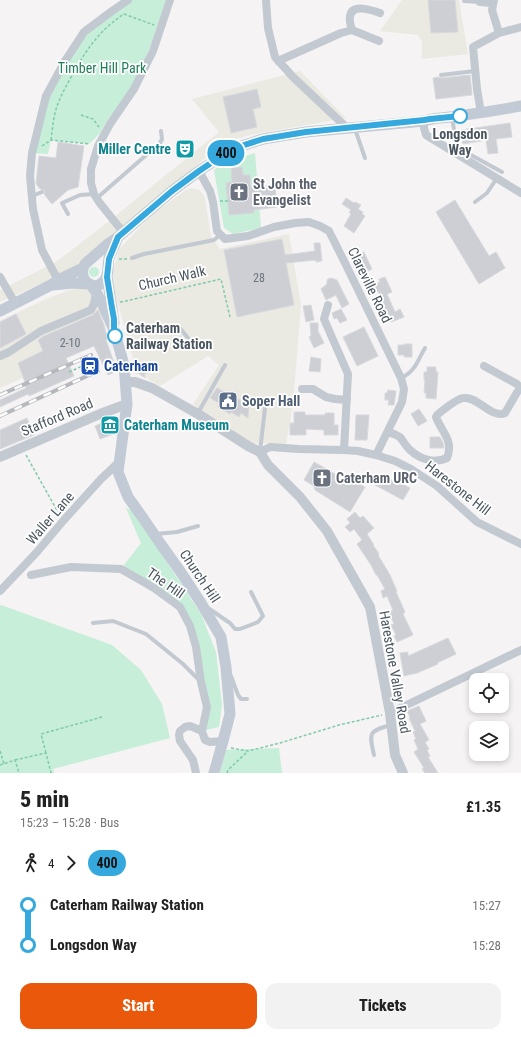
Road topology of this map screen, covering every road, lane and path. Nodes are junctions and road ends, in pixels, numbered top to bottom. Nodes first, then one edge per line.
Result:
1 (128, 0) edge
2 (170, 0) edge
3 (266, 0) edge
4 (464, 1) dead end
5 (480, 2) joint
6 (493, 2) edge
7 (380, 13) dead end
8 (156, 26) dead end
9 (521, 27) edge
10 (352, 30) junction
11 (499, 33) junction
12 (379, 41) dead end
13 (278, 61) junction
14 (475, 71) junction
15 (441, 75) dead end
16 (521, 106) edge
17 (481, 113) junction
18 (81, 115) dead end
19 (452, 117) junction
20 (424, 120) junction
21 (101, 127) dead end
22 (351, 127) junction
23 (161, 131) dead end
24 (51, 140) junction
25 (98, 146) junction
26 (32, 153) junction
27 (365, 158) dead end
28 (199, 171) junction
29 (499, 175) junction
30 (42, 192) dead end
31 (521, 192) edge
32 (32, 196) junction
33 (95, 196) junction
34 (228, 200) dead end
35 (222, 201) dead end
36 (475, 202) dead end
37 (68, 214) dead end
38 (120, 235) junction
39 (220, 236) junction
40 (132, 258) dead end
41 (86, 264) junction
42 (107, 273) junction
43 (0, 277) edge
44 (54, 282) junction
45 (91, 287) junction
46 (110, 298) junction
47 (14, 303) junction
48 (328, 305) dead end
49 (0, 311) edge
50 (230, 317) dead end
51 (143, 326) dead end
52 (114, 330) junction
53 (188, 338) dead end
54 (425, 348) dead end
55 (0, 356) edge
56 (100, 358) dead end
57 (224, 365) dead end
58 (484, 366) dead end
59 (69, 372) dead end
60 (401, 378) junction
61 (125, 382) junction
62 (302, 389) dead end
63 (266, 400) dead end
64 (347, 400) junction
65 (126, 404) junction
66 (198, 414) junction
67 (388, 432) junction
68 (22, 448) junction
69 (344, 450) junction
70 (260, 452) junction
71 (376, 455) junction
72 (0, 457) edge
73 (119, 462) junction
74 (63, 521) junction
75 (198, 526) dead end
76 (154, 534) junction
77 (521, 544) edge
78 (31, 575) dead end
79 (0, 591) edge
80 (251, 592) dead end
81 (201, 603) junction
82 (93, 623) dead end
83 (521, 650) edge
84 (226, 667) junction
85 (201, 682) junction
86 (247, 700) dead end
87 (390, 713) junction
88 (102, 717) dead end
89 (391, 725) junction
90 (202, 731) junction
91 (222, 743) junction
92 (0, 751) edge
93 (248, 751) junction
94 (46, 753) junction
95 (374, 755) dead end
96 (16, 760) junction
97 (4, 764) junction
98 (0, 765) edge
99 (19, 773) edge
100 (51, 773) edge
101 (196, 773) edge
102 (214, 773) edge
103 (227, 773) edge
104 (403, 773) edge

1 - 26 street
2 - 25 street
3 - 13 street
4 - 5 lane
5 - 6 street
6 - 11 street
7 - 10 street
8 - 24 path
9 - 11 street
10 - 12 street
10 - 13 street
11 - 14 street
13 - 22 street
14 - 15 lane
14 - 17 street
16 - 17 main road
17 - 19 main road
18 - 21 path
19 - 20 main road
19 - 29 lane
20 - 22 main road
20 - 29 street
22 - 27 lane
22 - 28 main road
23 - 33 lane
24 - 25 path
24 - 26 path
25 - 33 street
26 - 32 street
28 - 38 main road
28 - 39 street
29 - 31 street
29 - 36 lane
30 - 32 lane
32 - 44 street
33 - 37 lane
33 - 38 street
34 - 35 path
38 - 41 main road
38 - 42 main road
39 - 40 lane, Church Walk
39 - 60 street, Clareville Road
41 - 42 main road
41 - 44 main road
41 - 45 main road
42 - 45 main road
42 - 46 main road
43 - 47 street
44 - 45 main road
44 - 47 main road
45 - 52 main road
45 - 55 street
46 - 50 path, Church Walk
46 - 52 main road
47 - 49 main road
48 - 64 street
51 - 53 lane
52 - 61 main road, Church Hill
54 - 60 lane
56 - 59 path
57 - 66 lane
58 - 67 street
60 - 67 street, Clareville Road
61 - 65 main road, Church Hill
61 - 66 street, Harestone Valley Road
62 - 64 street
63 - 70 lane
64 - 69 street
65 - 68 street, Stafford Road
65 - 73 main road, Church Hill
66 - 70 street, Harestone Valley Road
67 - 71 street, Clareville Road
68 - 72 street, Stafford Road
68 - 74 path
69 - 70 street, Harestone Hill
69 - 71 street, Harestone Hill
70 - 87 street, Harestone Valley Road
71 - 77 street, Harestone Hill
73 - 74 street, Waller Lane
73 - 76 main road, Church Hill
74 - 79 street, Waller Lane
75 - 76 lane
76 - 81 main road, Church Hill
78 - 85 street, The Hill
80 - 81 lane
81 - 84 main road, Church Hill
82 - 85 lane
83 - 87 street
84 - 86 lane
84 - 91 main road, Church Hill
85 - 90 street, The Hill
87 - 89 street, Harestone Valley Road
87 - 93 path
88 - 94 path
89 - 95 lane
89 - 104 street, Harestone Valley Road
90 - 91 street
90 - 101 street
91 - 93 path
91 - 102 main road, Church Hill
92 - 97 path
93 - 103 path
94 - 96 path
94 - 100 path
96 - 97 path
96 - 99 path
97 - 98 path

